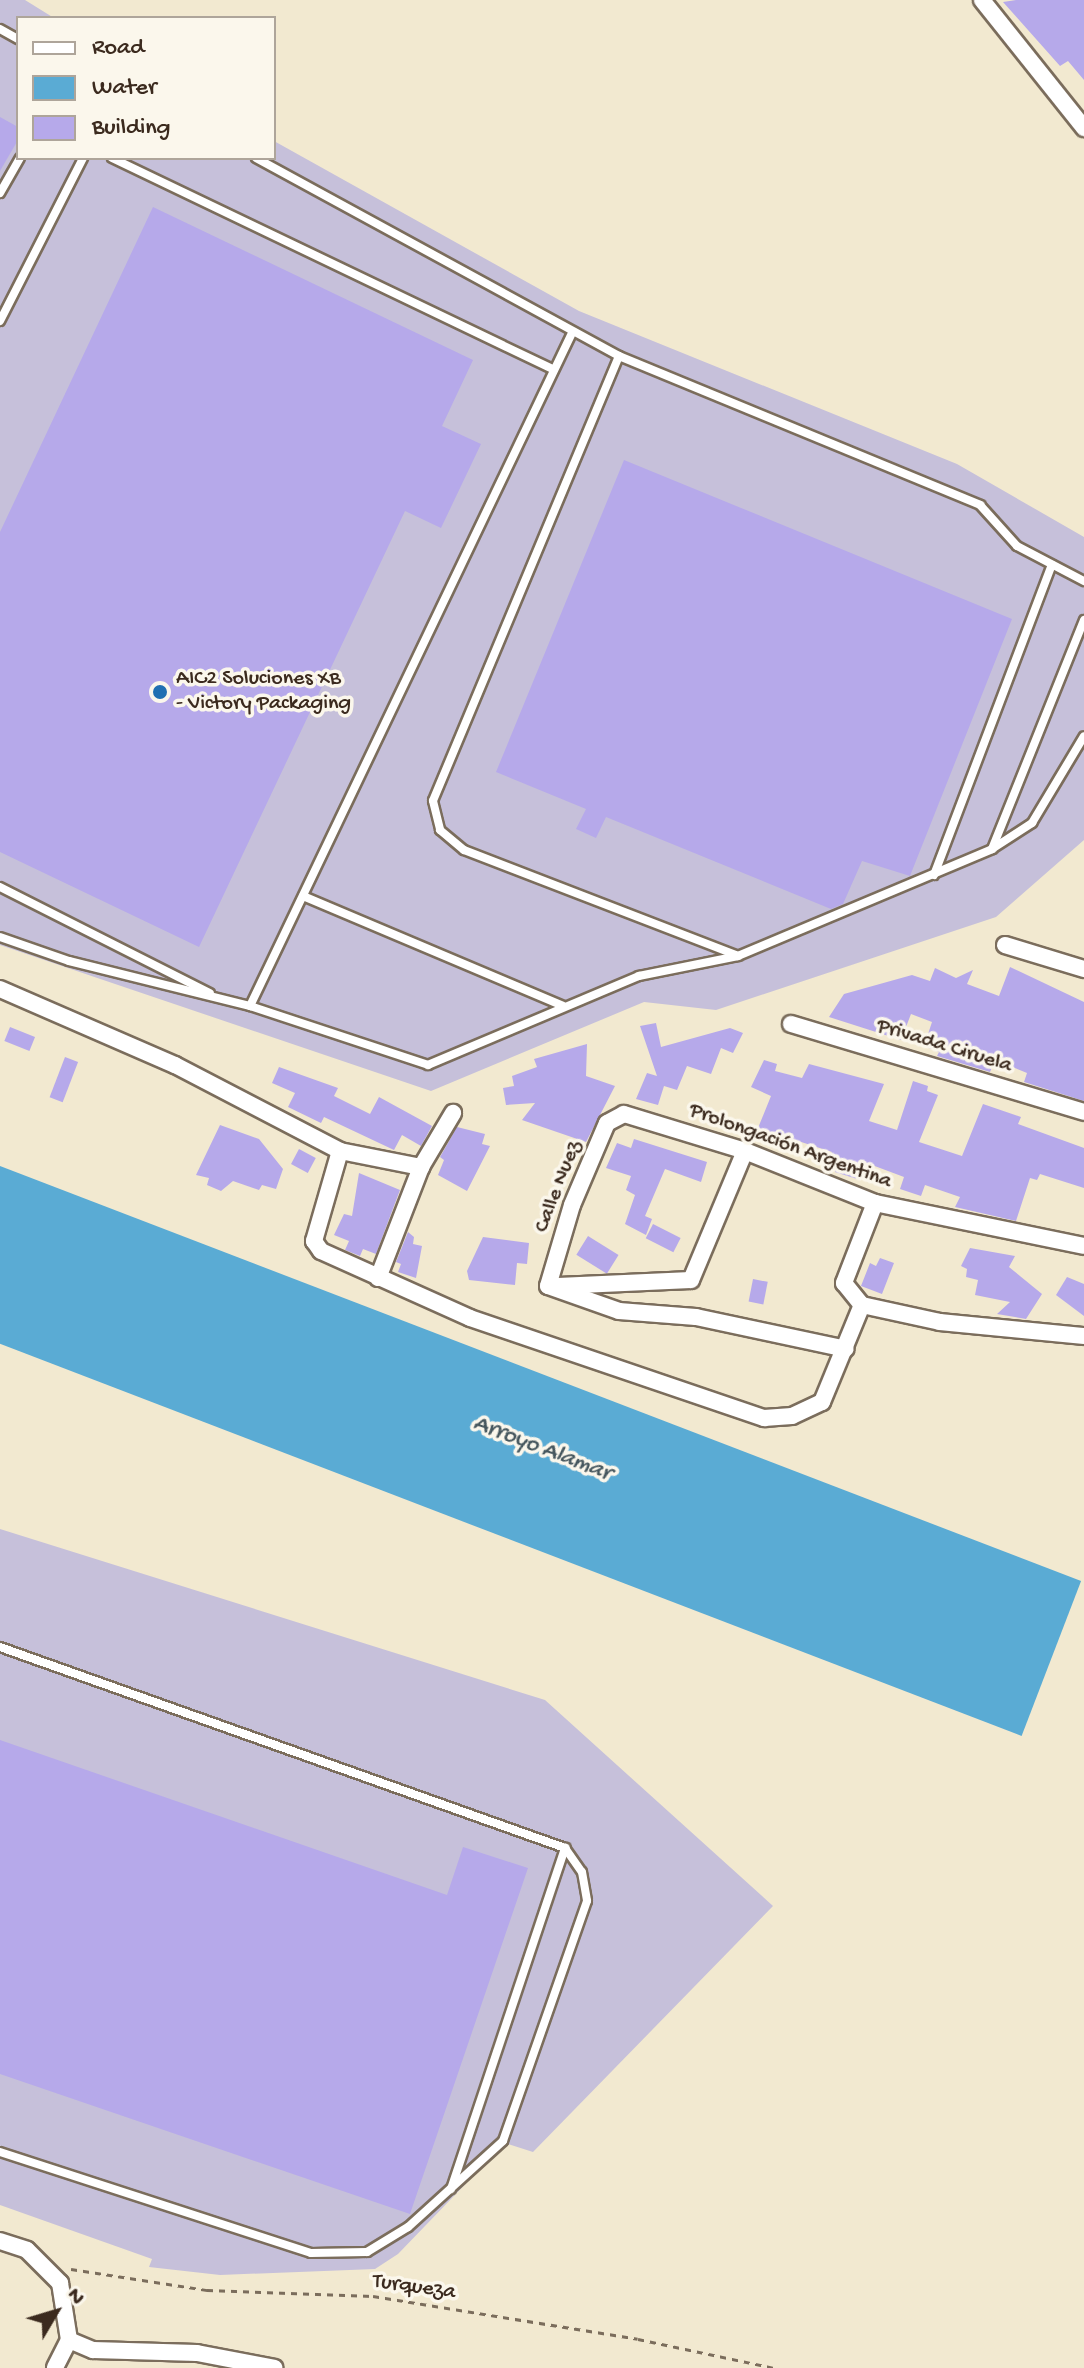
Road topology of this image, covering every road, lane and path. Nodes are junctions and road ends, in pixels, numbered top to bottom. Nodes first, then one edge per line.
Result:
1 (982, 0) edge
2 (1084, 128) edge
3 (19, 160) edge
4 (82, 160) edge
5 (116, 160) edge
6 (260, 160) edge
7 (0, 193) edge
8 (0, 321) edge
9 (572, 333) junction
10 (619, 356) junction
11 (554, 370) junction
12 (1052, 565) junction
13 (1084, 581) edge
14 (1084, 620) edge
15 (1084, 736) edge
16 (992, 849) junction
17 (934, 875) junction
18 (0, 887) edge
19 (303, 896) junction
20 (0, 937) edge
21 (1005, 945) dead end
22 (738, 956) junction
23 (1084, 969) edge
24 (0, 989) edge
25 (224, 1000) junction
26 (250, 1006) junction
27 (563, 1006) junction
28 (791, 1024) dead end
29 (1084, 1112) edge
30 (453, 1113) dead end
31 (624, 1114) joint
32 (340, 1151) junction
33 (745, 1151) junction
34 (421, 1167) junction
35 (875, 1203) junction
36 (1084, 1246) edge
37 (378, 1278) junction
38 (548, 1286) junction
39 (862, 1305) junction
40 (1084, 1336) edge
41 (846, 1349) junction
42 (0, 1647) edge
43 (565, 1848) junction
44 (0, 2152) edge
45 (450, 2191) junction
46 (0, 2241) edge
47 (45, 2265) junction
48 (69, 2340) junction
49 (55, 2368) edge
50 (275, 2368) edge
51 (775, 2368) edge

1 - 2 street
3 - 7 lane
4 - 8 lane
5 - 11 lane
6 - 9 lane
9 - 10 lane
9 - 11 lane
10 - 12 lane
10 - 22 lane
11 - 19 lane
12 - 13 lane
12 - 17 lane
14 - 16 lane
15 - 16 lane
16 - 17 lane
17 - 22 lane
18 - 25 lane
19 - 26 lane
19 - 27 lane
20 - 25 lane
21 - 23 street
22 - 27 lane
24 - 32 street
25 - 26 lane
26 - 27 lane
28 - 29 street, Privada Ciruela
30 - 34 street
31 - 33 street, Prolongación Argentina
31 - 38 street, Calle Nuez
32 - 34 street
32 - 37 street
33 - 35 street, Prolongación Argentina
33 - 38 street
34 - 37 street
35 - 36 street, Prolongación Argentina
35 - 39 street
37 - 41 street
38 - 41 street
39 - 40 street
39 - 41 street
42 - 43 lane
43 - 45 lane
43 - 45 lane
44 - 45 lane
46 - 47 street
47 - 48 street
47 - 51 path, Turqueza
48 - 49 street
48 - 50 street

